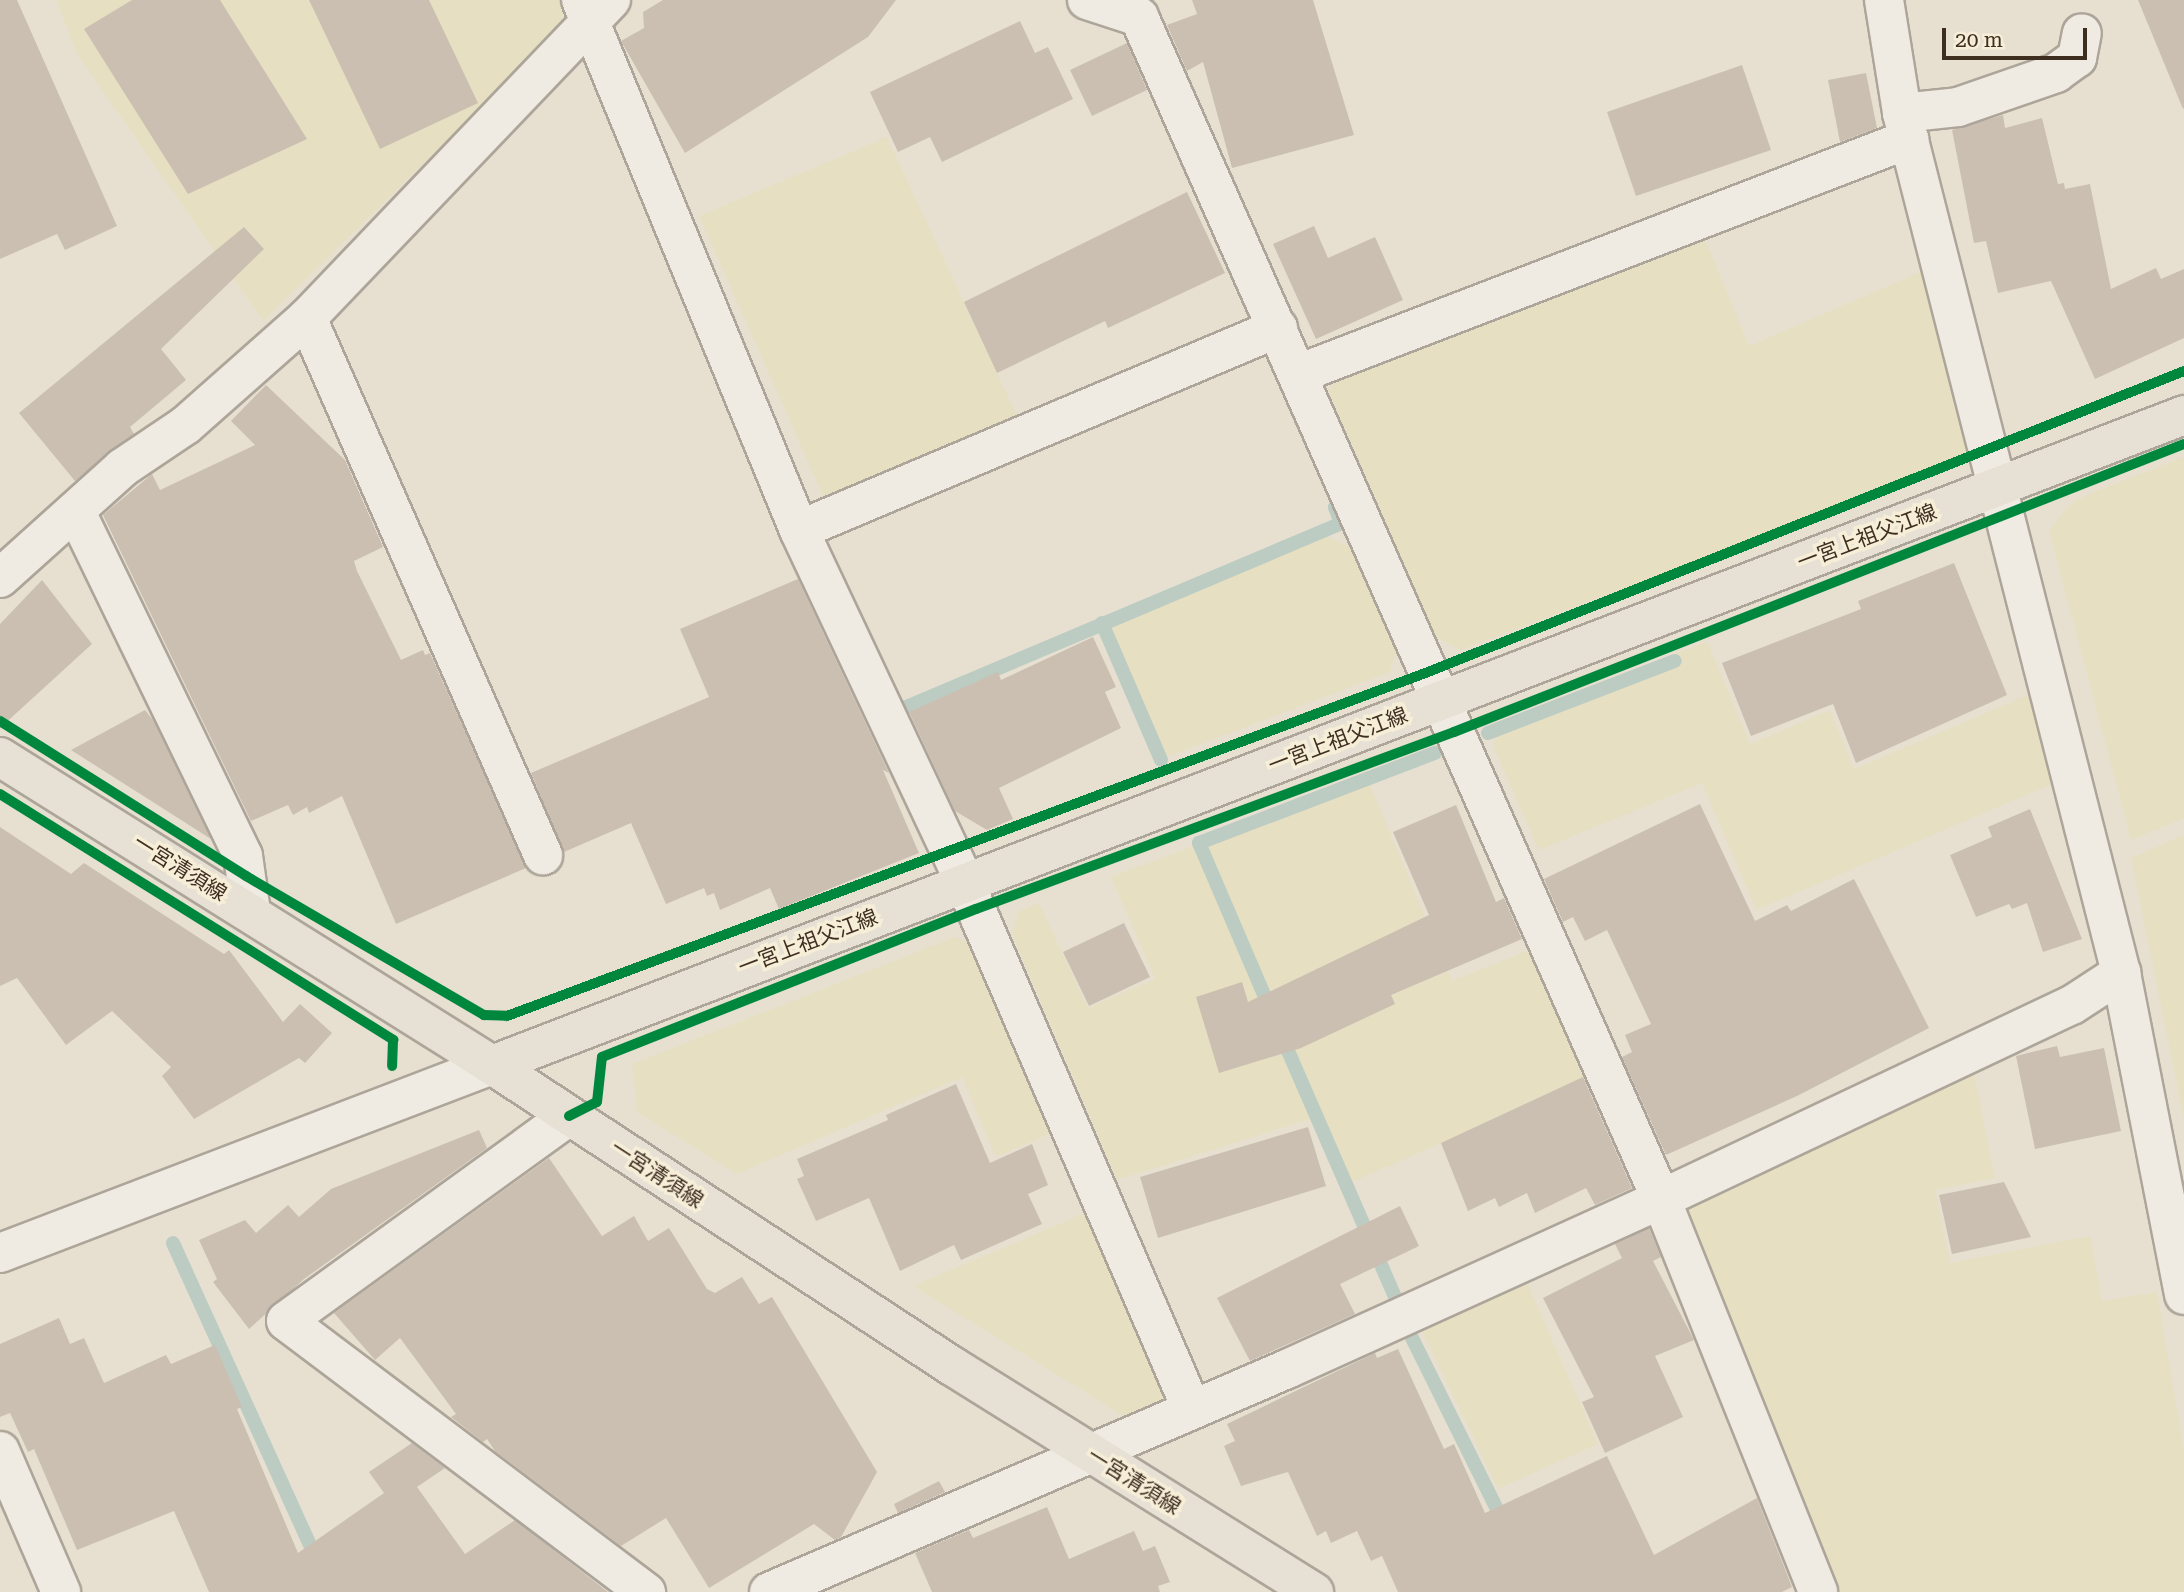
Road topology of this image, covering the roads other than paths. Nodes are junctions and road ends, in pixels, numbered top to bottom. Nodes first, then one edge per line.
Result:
1 (1087, 0) edge
2 (1884, 0) edge
3 (594, 7) edge
4 (1148, 9) edge
5 (2082, 33) dead end
6 (1905, 126) junction
7 (307, 318) junction
8 (1278, 328) junction
9 (1298, 374) junction
10 (2184, 415) edge
11 (1999, 486) junction
12 (76, 512) junction
13 (799, 530) junction
14 (0, 578) edge
15 (1440, 701) junction
16 (0, 757) edge
17 (543, 855) dead end
18 (964, 881) junction
19 (251, 912) junction
20 (2121, 973) junction
21 (492, 1065) junction
22 (569, 1116) junction
23 (1661, 1199) junction
24 (2178, 1225) edge
25 (0, 1254) edge
26 (2184, 1295) edge
27 (1192, 1410) junction
28 (0, 1451) edge
29 (1091, 1454) junction
30 (794, 1587) edge
31 (61, 1592) edge
32 (646, 1592) edge
33 (1314, 1592) edge
34 (1818, 1592) edge

1 - 4 street
2 - 6 street
3 - 7 street
3 - 13 street
4 - 8 street
5 - 6 street
6 - 9 street
6 - 11 street
7 - 12 street
7 - 17 street
8 - 9 street
8 - 13 street
9 - 15 street
10 - 11 main road, 一宮上祖父江線
11 - 15 main road, 一宮上祖父江線
11 - 20 street
12 - 14 street
12 - 19 street
13 - 18 street
15 - 18 main road, 一宮上祖父江線
15 - 23 street
16 - 19 main road, 一宮清須線
18 - 21 main road, 一宮上祖父江線
18 - 27 street
19 - 21 main road, 一宮清須線
20 - 23 street
20 - 24 street
21 - 22 main road, 一宮清須線
21 - 25 street
22 - 29 main road, 一宮清須線
22 - 32 street
23 - 27 street
23 - 34 street
24 - 26 street
27 - 29 street
28 - 31 street
29 - 30 street
29 - 33 main road, 一宮清須線

